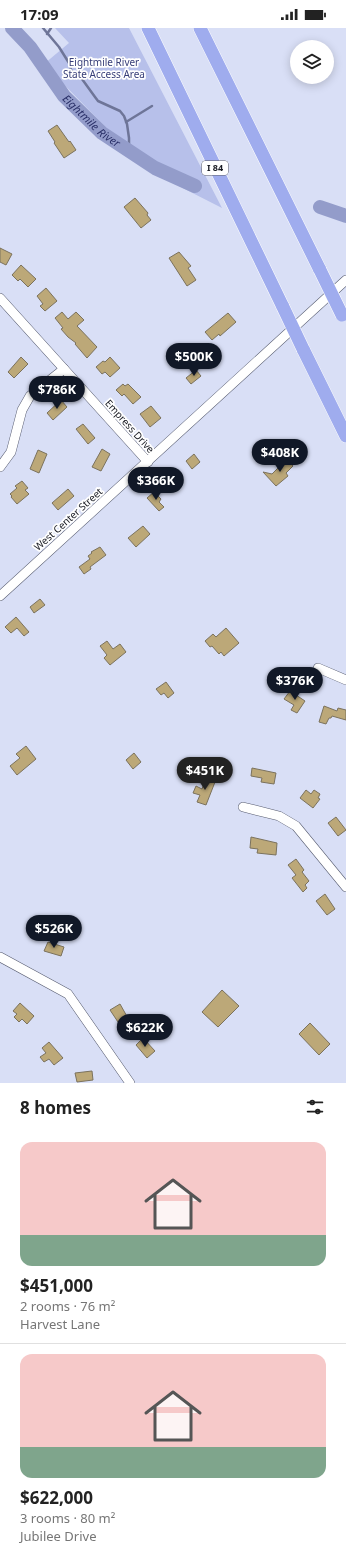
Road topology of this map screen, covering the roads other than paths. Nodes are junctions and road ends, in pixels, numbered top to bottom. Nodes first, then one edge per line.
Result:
1 (148, 28) edge
2 (200, 28) edge
3 (346, 280) edge
4 (0, 298) edge
5 (344, 319) edge
6 (64, 369) junction
7 (346, 436) edge
8 (148, 462) junction
9 (0, 467) edge
10 (0, 596) edge
11 (318, 668) dead end
12 (346, 680) edge
13 (243, 807) dead end
14 (346, 887) edge
15 (0, 957) edge
16 (130, 1083) edge

1 - 7 highway, I 84, bridge
2 - 5 highway, bridge
3 - 8 street, West Center Street
4 - 6 street, Empress Drive
6 - 8 street, Empress Drive
6 - 9 street
8 - 10 street, West Center Street
11 - 12 street
13 - 14 street
15 - 16 street

